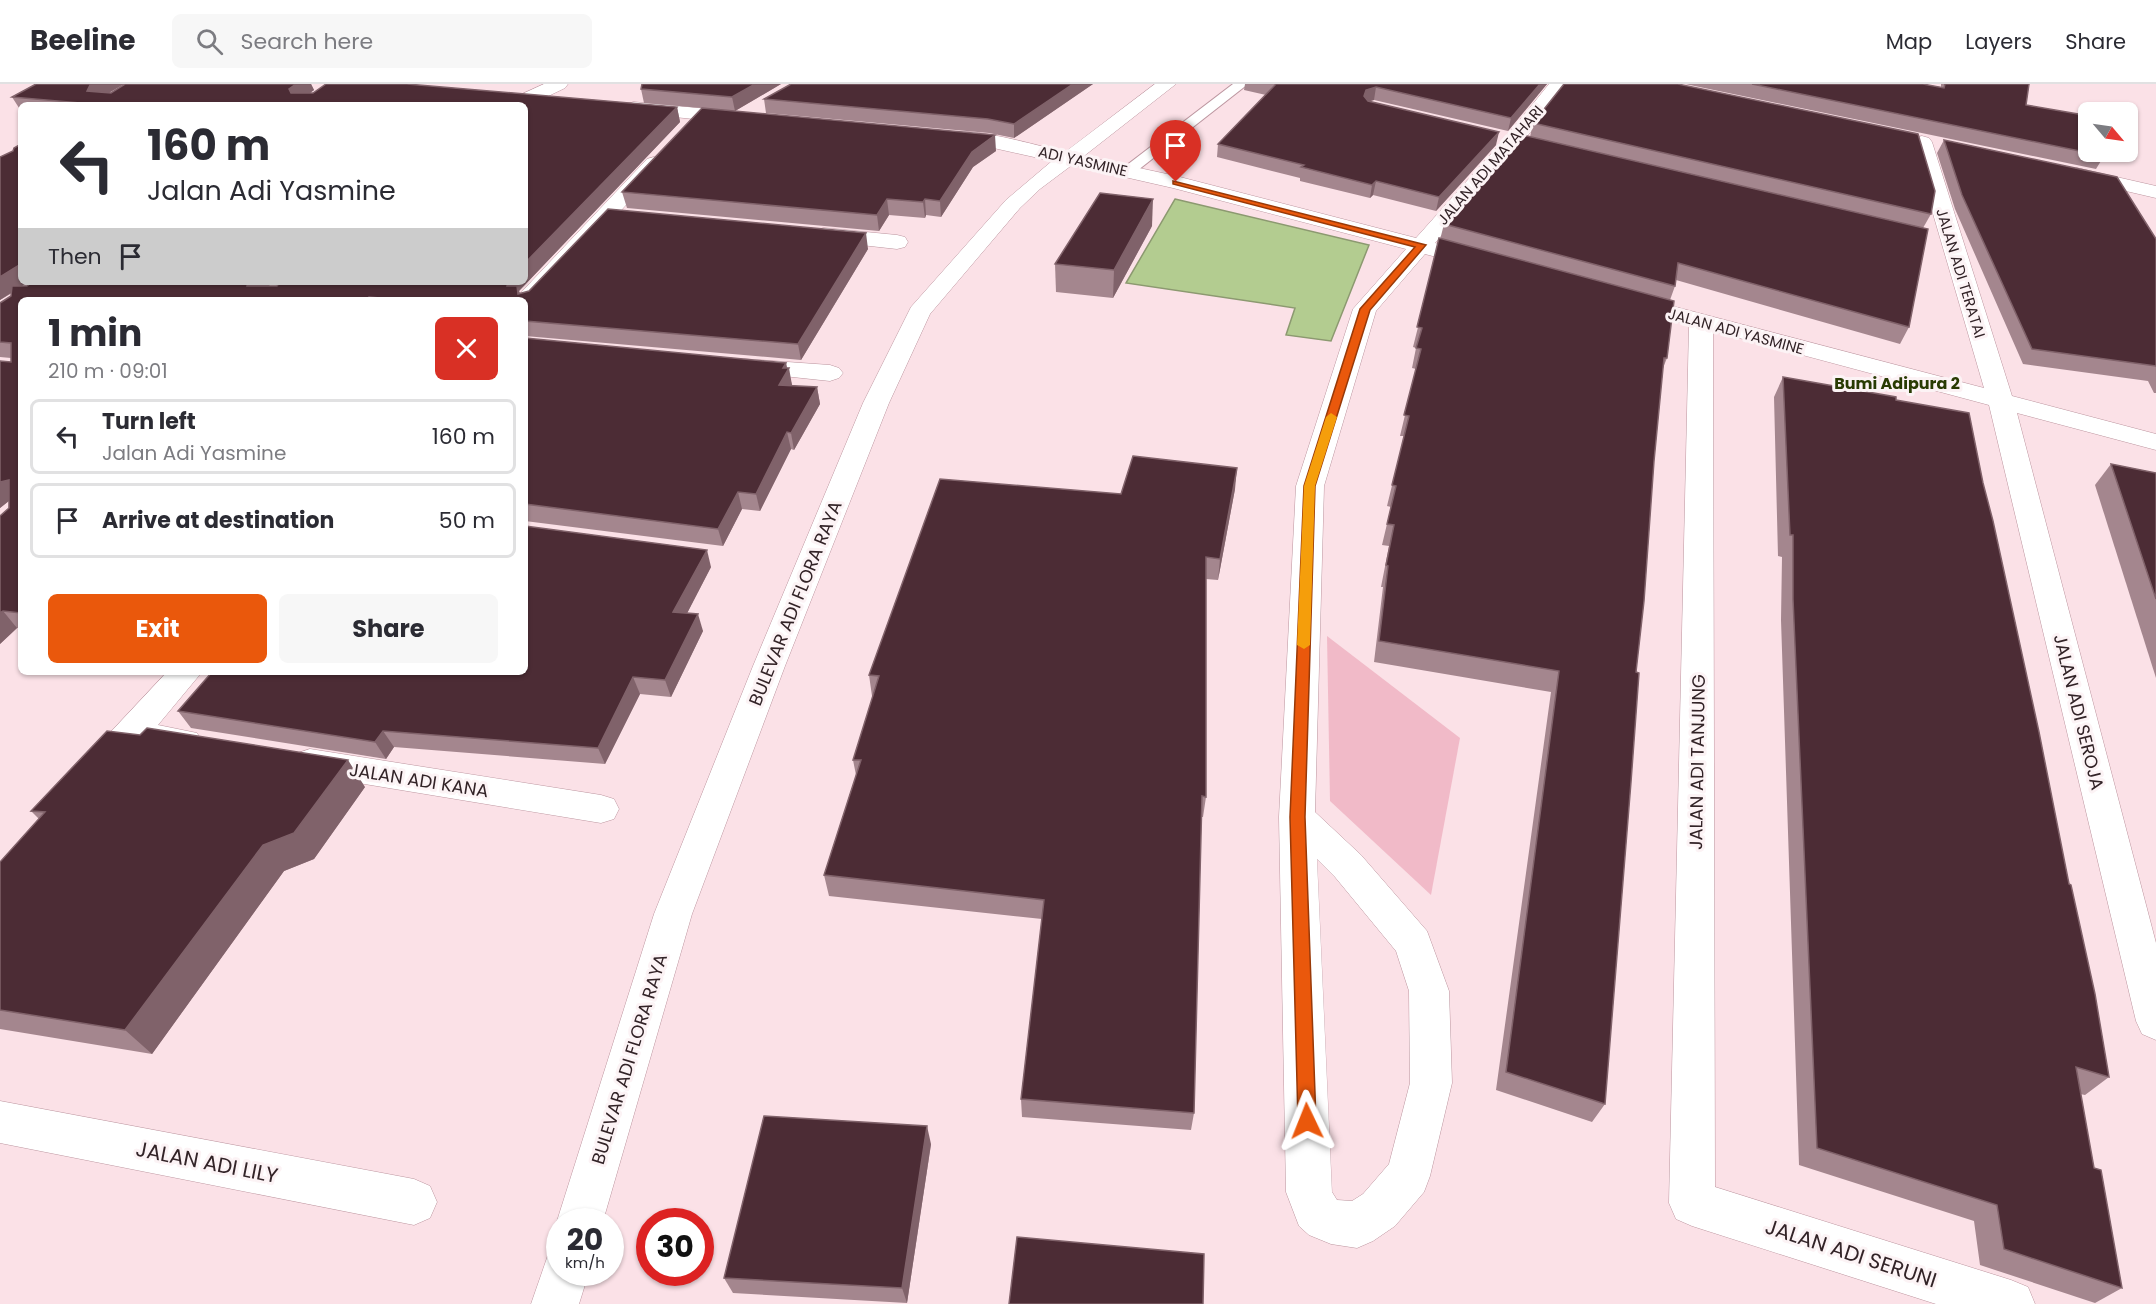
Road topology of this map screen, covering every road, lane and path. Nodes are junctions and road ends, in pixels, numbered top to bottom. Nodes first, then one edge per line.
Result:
1 (1167, 84) edge
2 (1241, 84) edge
3 (1558, 84) edge
4 (560, 93) edge
5 (505, 98) edge
6 (620, 107) edge
7 (762, 113) edge
8 (701, 114) junction
9 (685, 131) edge
10 (930, 135) edge
11 (1490, 135) edge
12 (1900, 138) edge
13 (1514, 140) junction
14 (1922, 142) junction
15 (1537, 145) edge
16 (1946, 147) edge
17 (669, 148) edge
18 (1069, 159) junction
19 (1128, 171) junction
20 (2062, 171) edge
21 (2155, 191) edge
22 (605, 215) junction
23 (628, 217) edge
24 (803, 233) edge
25 (1929, 238) edge
26 (897, 242) dead end
27 (1952, 244) junction
28 (1421, 245) junction
29 (1500, 267) edge
30 (1612, 297) edge
31 (528, 298) edge
32 (1701, 322) junction
33 (724, 364) edge
34 (830, 373) dead end
35 (2001, 403) junction
36 (2156, 442) edge
37 (183, 675) edge
38 (130, 734) junction
39 (213, 747) edge
40 (283, 758) edge
41 (98, 767) edge
42 (601, 809) dead end
43 (1297, 817) junction
44 (2156, 1021) edge
45 (0, 1122) edge
46 (414, 1202) dead end
47 (1692, 1203) joint
48 (584, 1208) edge
49 (561, 1286) edge
50 (555, 1304) edge
51 (2011, 1304) edge

1 - 18 street, BULEVAR ADI FLORA RAYA
2 - 19 lane
3 - 13 street, JALAN ADI MATAHARI
4 - 5 street
6 - 8 street
7 - 8 street
8 - 9 street
10 - 18 street, ADI YASMINE
11 - 13 street
12 - 14 street
13 - 15 street
13 - 28 street, JALAN ADI MATAHARI
14 - 16 street
14 - 27 street, JALAN ADI TERATAI
17 - 22 street
18 - 19 street, ADI YASMINE
18 - 48 street, BULEVAR ADI FLORA RAYA
19 - 28 street, ADI YASMINE
20 - 21 street
22 - 23 street
22 - 31 street
24 - 26 street
25 - 27 street
27 - 35 street, JALAN ADI TERATAI
28 - 29 street
28 - 43 street, JALAN ADI MATAHARI
30 - 32 street, JALAN ADI YASMINE
32 - 35 street, JALAN ADI YASMINE
32 - 47 street, JALAN ADI TANJUNG
33 - 34 street
35 - 36 street, JALAN ADI YASMINE
35 - 44 street, JALAN ADI SEROJA
37 - 38 street
38 - 39 street
38 - 41 street
40 - 42 street, JALAN ADI KANA
43 - 43 street, JALAN ADI MATAHARI
45 - 46 street, JALAN ADI LILY
47 - 51 street, JALAN ADI SERUNI
49 - 50 street

